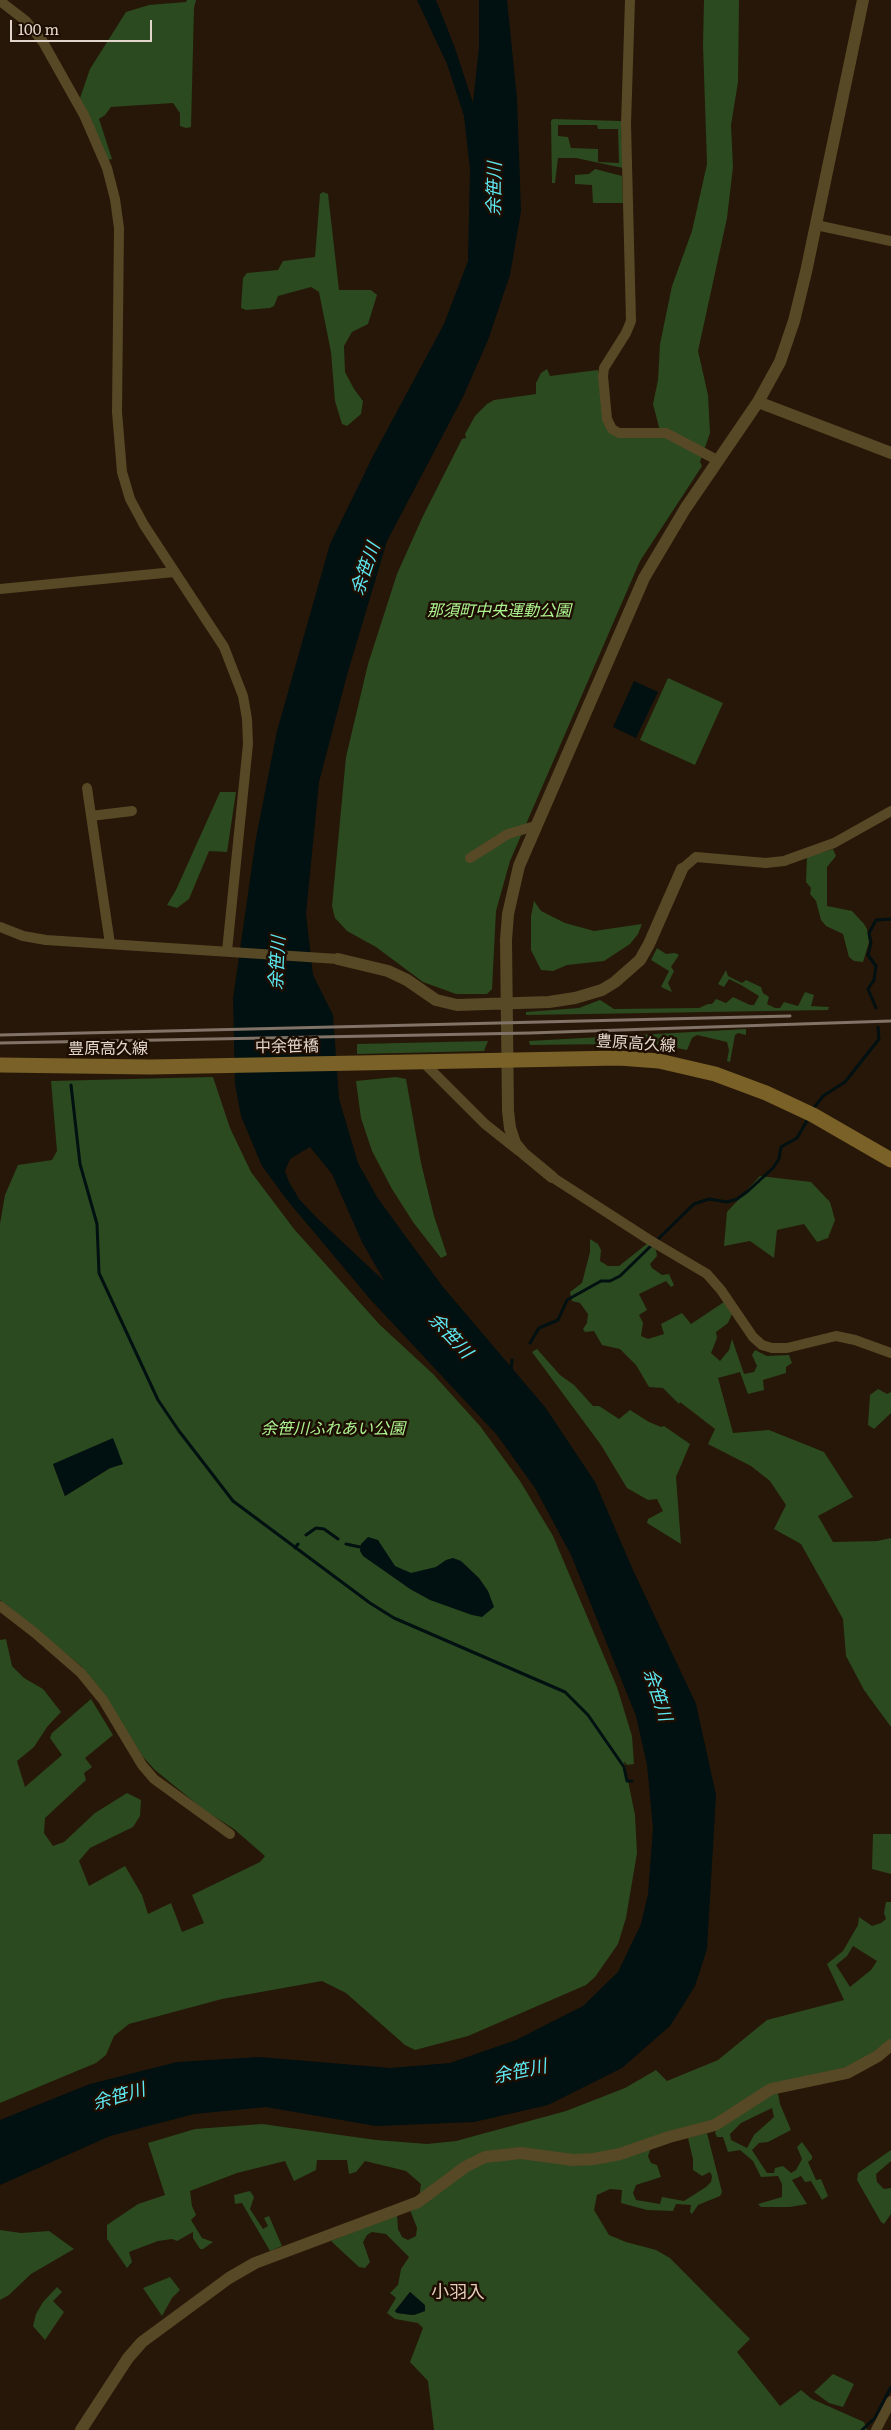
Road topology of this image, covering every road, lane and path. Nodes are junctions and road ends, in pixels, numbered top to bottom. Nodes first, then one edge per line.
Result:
1 (0, 0) edge
2 (630, 0) edge
3 (862, 0) edge
4 (816, 225) junction
5 (891, 241) edge
6 (758, 402) junction
7 (891, 453) edge
8 (718, 460) junction
9 (174, 572) junction
10 (0, 589) edge
11 (87, 788) dead end
12 (132, 811) dead end
13 (891, 811) edge
14 (91, 816) junction
15 (535, 826) junction
16 (470, 858) dead end
17 (682, 869) joint
18 (0, 927) edge
19 (110, 944) junction
20 (227, 951) junction
21 (338, 959) joint
22 (506, 1004) junction
23 (507, 1060) junction
24 (423, 1062) junction
25 (358, 1064) joint
26 (216, 1065) joint
27 (0, 1066) edge
28 (523, 1154) junction
29 (891, 1160) edge
30 (552, 1177) joint
31 (891, 1353) edge
32 (0, 1606) edge
33 (230, 1834) dead end
34 (891, 2045) edge
35 (891, 2401) edge
36 (81, 2430) edge
37 (876, 2430) edge

1 - 9 street
2 - 8 street
3 - 4 street
4 - 5 street
4 - 6 street
6 - 7 street
6 - 8 street
8 - 15 street
9 - 10 street
9 - 20 street
11 - 14 street
12 - 14 street
13 - 17 street
14 - 19 street
15 - 16 street
15 - 22 street
17 - 22 street
18 - 19 street
19 - 20 street
20 - 21 street
21 - 22 street
22 - 23 street
23 - 24 main road, 豊原高久線
23 - 28 street
23 - 29 main road, 豊原高久線
24 - 25 main road, 豊原高久線
24 - 28 street
25 - 26 main road, 中余笹橋
26 - 27 main road, 豊原高久線
28 - 30 street
30 - 31 street
32 - 33 street
34 - 36 street
35 - 37 street

